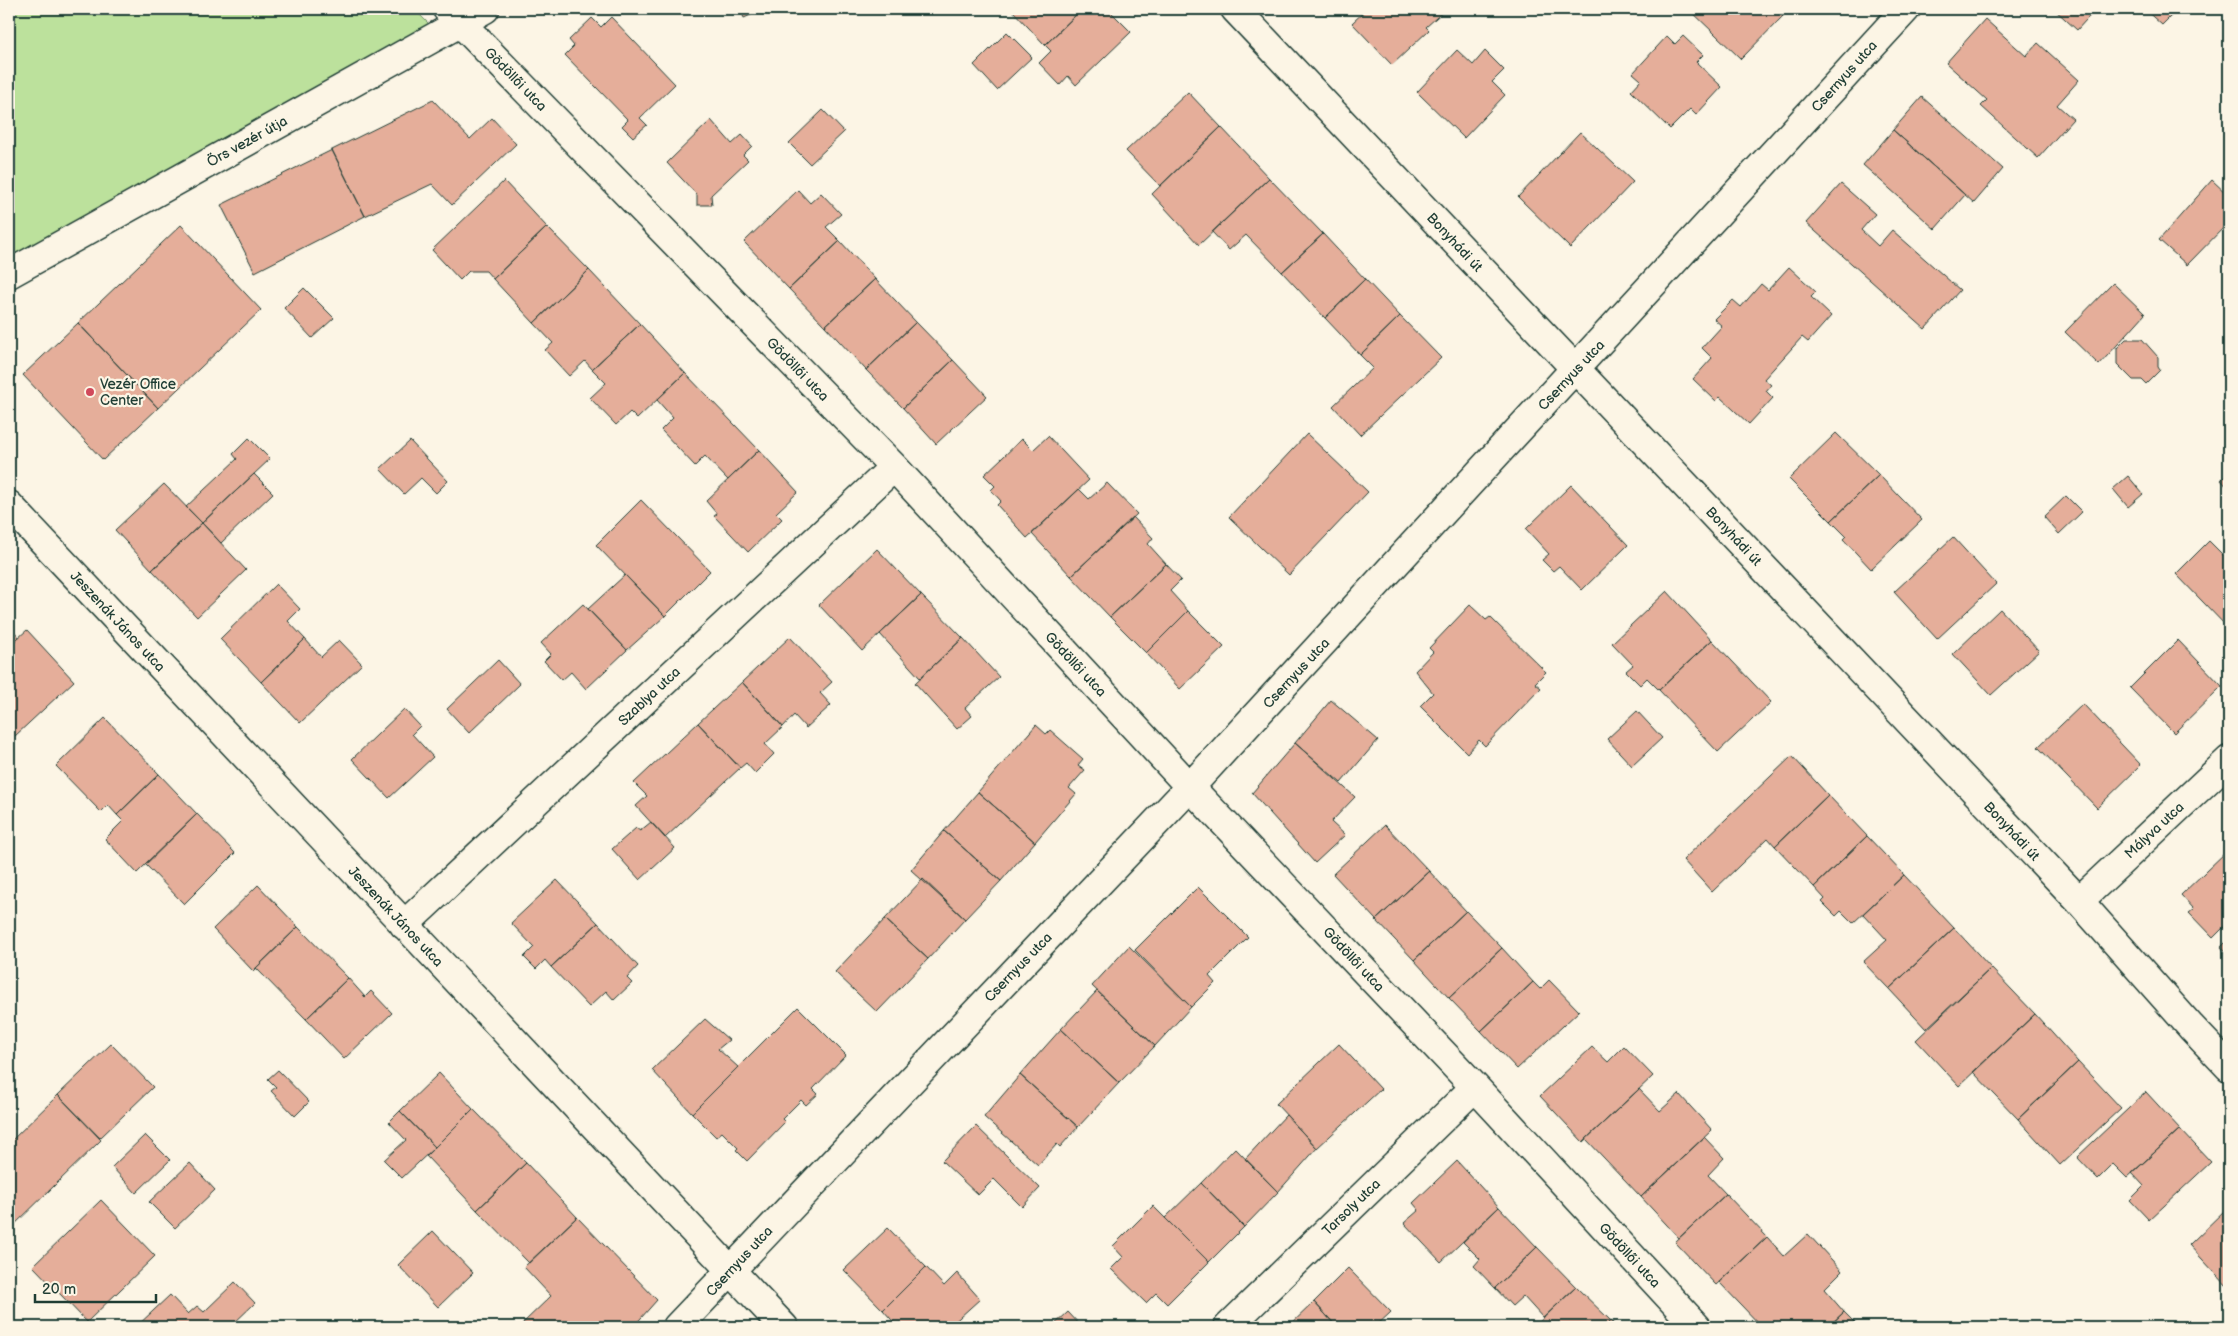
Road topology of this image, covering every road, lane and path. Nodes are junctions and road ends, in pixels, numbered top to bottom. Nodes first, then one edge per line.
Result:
1 (485, 9) edge
2 (1235, 9) edge
3 (1906, 9) edge
4 (453, 16) edge
5 (9, 274) edge
6 (1576, 370) junction
7 (894, 467) junction
8 (9, 505) edge
9 (2229, 760) edge
10 (1190, 787) junction
11 (2079, 901) junction
12 (404, 925) junction
13 (2229, 1067) edge
14 (1475, 1087) junction
15 (730, 1270) junction
16 (676, 1327) edge
17 (784, 1327) edge
18 (1228, 1327) edge
19 (1697, 1327) edge

1 - 4 street, Örs vezér útja
2 - 6 street, Bonyhádi út
3 - 6 street, Csernyus utca
4 - 5 street, Örs vezér útja
4 - 7 street, Gödöllői utca
6 - 10 street, Csernyus utca
6 - 11 street, Bonyhádi út
7 - 10 street, Gödöllői utca
7 - 12 street, Szablya utca
8 - 12 street, Jeszenák János utca
9 - 11 street, Mályva utca
10 - 14 street, Gödöllői utca
10 - 15 street, Csernyus utca
11 - 13 street, Bonyhádi út
12 - 15 street, Jeszenák János utca
14 - 18 street, Tarsoly utca
14 - 19 street, Gödöllői utca
15 - 16 street, Csernyus utca
15 - 17 street, Jeszenák János utca

